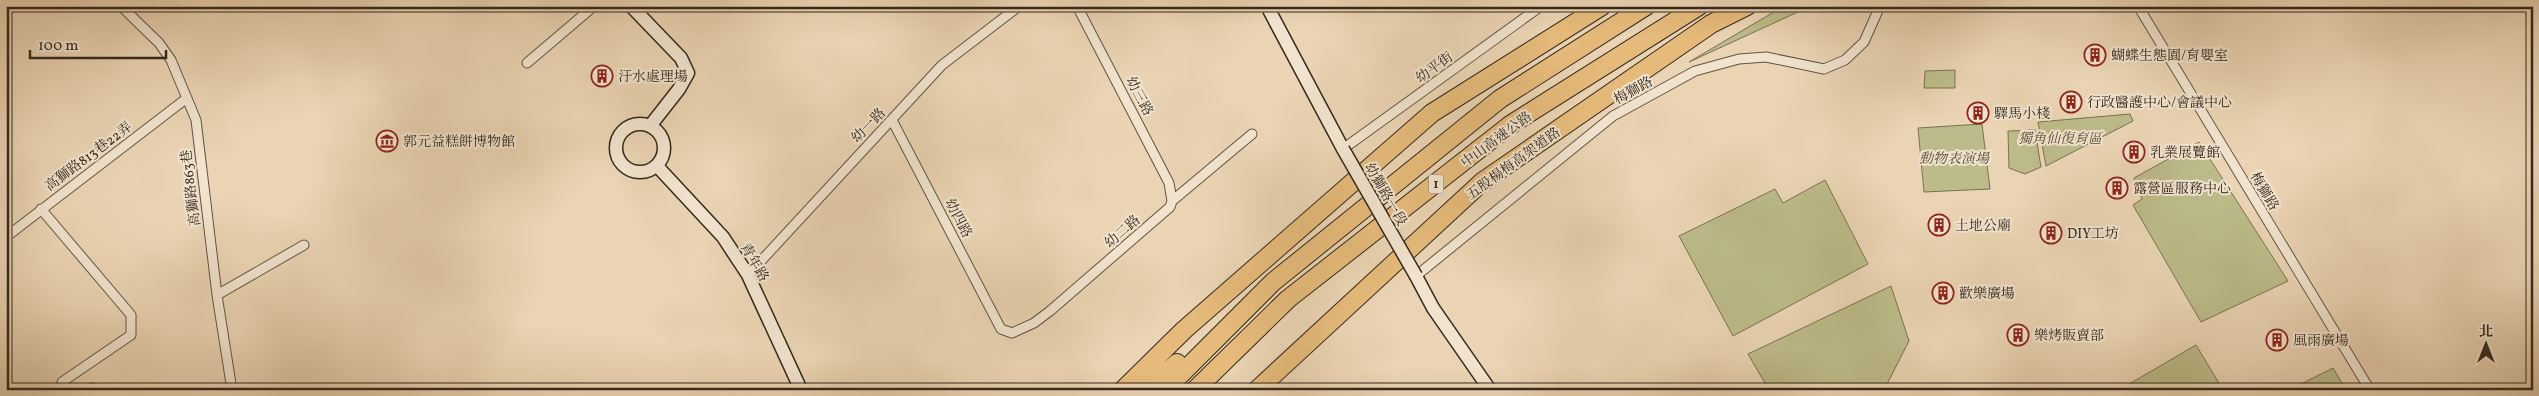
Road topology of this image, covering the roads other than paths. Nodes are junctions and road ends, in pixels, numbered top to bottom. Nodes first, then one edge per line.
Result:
1 (121, 6) edge
2 (594, 6) edge
3 (630, 6) edge
4 (1019, 6) edge
5 (1077, 6) edge
6 (1267, 6) edge
7 (1540, 6) edge
8 (1602, 6) edge
9 (1646, 6) edge
10 (1699, 6) edge
11 (1747, 6) edge
12 (1880, 6) edge
13 (2138, 6) edge
14 (527, 63) dead end
15 (187, 98) junction
16 (892, 120) junction
17 (650, 126) junction
18 (1252, 134) dead end
19 (1343, 150) junction
20 (657, 166) junction
21 (1172, 201) junction
22 (42, 210) junction
23 (6, 237) edge
24 (304, 245) dead end
25 (748, 275) junction
26 (1416, 276) junction
27 (1273, 282) junction
28 (217, 295) junction
29 (1270, 317) junction
30 (1001, 329) joint
31 (62, 382) dead end
32 (232, 390) edge
33 (801, 390) edge
34 (1123, 390) edge
35 (1146, 390) edge
36 (1165, 390) edge
37 (1195, 390) edge
38 (1208, 390) edge
39 (1257, 390) edge
40 (1490, 390) edge
41 (2370, 390) edge

1 - 15 street, 高獅路863巷
2 - 14 street
3 - 17 street
4 - 16 street, 幼一路
5 - 21 street, 幼三路
6 - 19 street, 幼獅路一段
7 - 19 street, 幼平街
8 - 34 highway
9 - 27 highway, 中山高速公路 / 1
10 - 29 highway, 中山高速公路 / 1
11 - 39 highway, 五股楊梅高架道路 / 1
12 - 26 street, 梅獅路
13 - 41 street, 梅獅路
15 - 22 street, 高獅路813巷22弄
15 - 28 street, 高獅路863巷
16 - 25 street, 幼一路
16 - 30 street, 幼四路
17 - 20 street
17 - 20 street
18 - 21 street, 幼二路
19 - 26 street, 幼獅路一段, bridge
20 - 25 street, 青年路
21 - 30 street, 幼二路
22 - 23 street, 高獅路813巷22弄
22 - 31 street
24 - 28 street
25 - 33 street, 青年路
26 - 40 street, 幼獅路一段
27 - 35 highway
27 - 36 highway, 中山高速公路 / 1
28 - 32 street, 高獅路863巷
29 - 37 highway, 中山高速公路 / 1
29 - 38 highway

